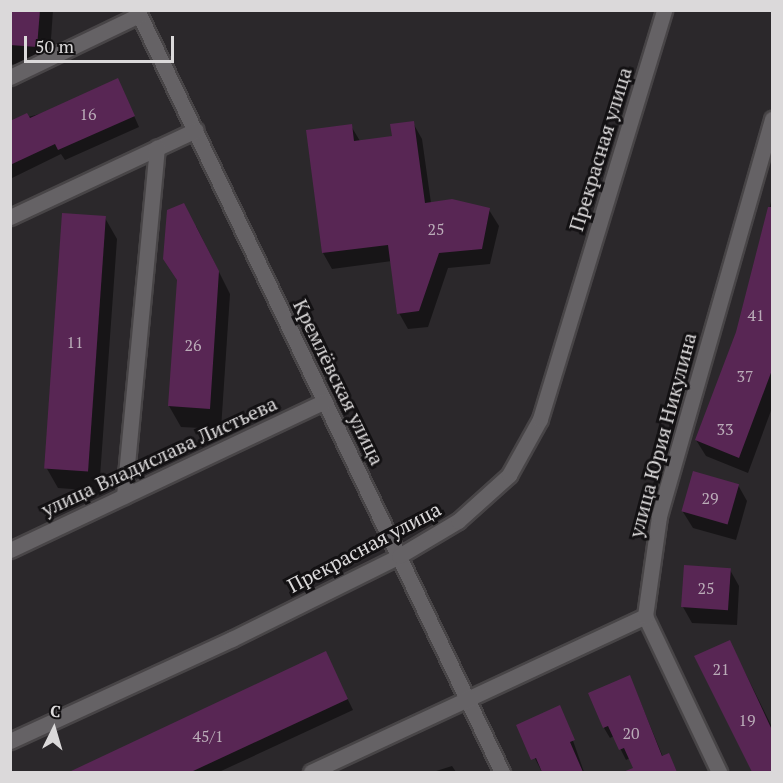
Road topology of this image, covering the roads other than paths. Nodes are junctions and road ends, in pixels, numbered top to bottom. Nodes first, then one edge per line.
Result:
1 (664, 10) edge
2 (138, 13) edge
3 (10, 77) edge
4 (772, 119) edge
5 (196, 130) junction
6 (157, 148) junction
7 (10, 217) edge
8 (325, 401) junction
9 (124, 496) junction
10 (10, 550) edge
11 (399, 556) junction
12 (645, 616) junction
13 (469, 700) junction
14 (10, 741) edge
15 (311, 772) edge
16 (502, 772) edge
17 (719, 772) edge

1 - 11 street, Прекрасная улица
2 - 3 street
2 - 5 street, Кремлёвская улица
4 - 12 street, улица Юрия Никулина
5 - 6 street
5 - 8 street, Кремлёвская улица
6 - 7 street
6 - 9 street
8 - 9 street, улица Владислава Листьева
8 - 11 street, Кремлёвская улица
9 - 10 street, улица Владислава Листьева
11 - 13 street, Кремлёвская улица
11 - 14 street, Прекрасная улица
12 - 13 street
12 - 17 street
13 - 15 street
13 - 16 street, Кремлёвская улица

